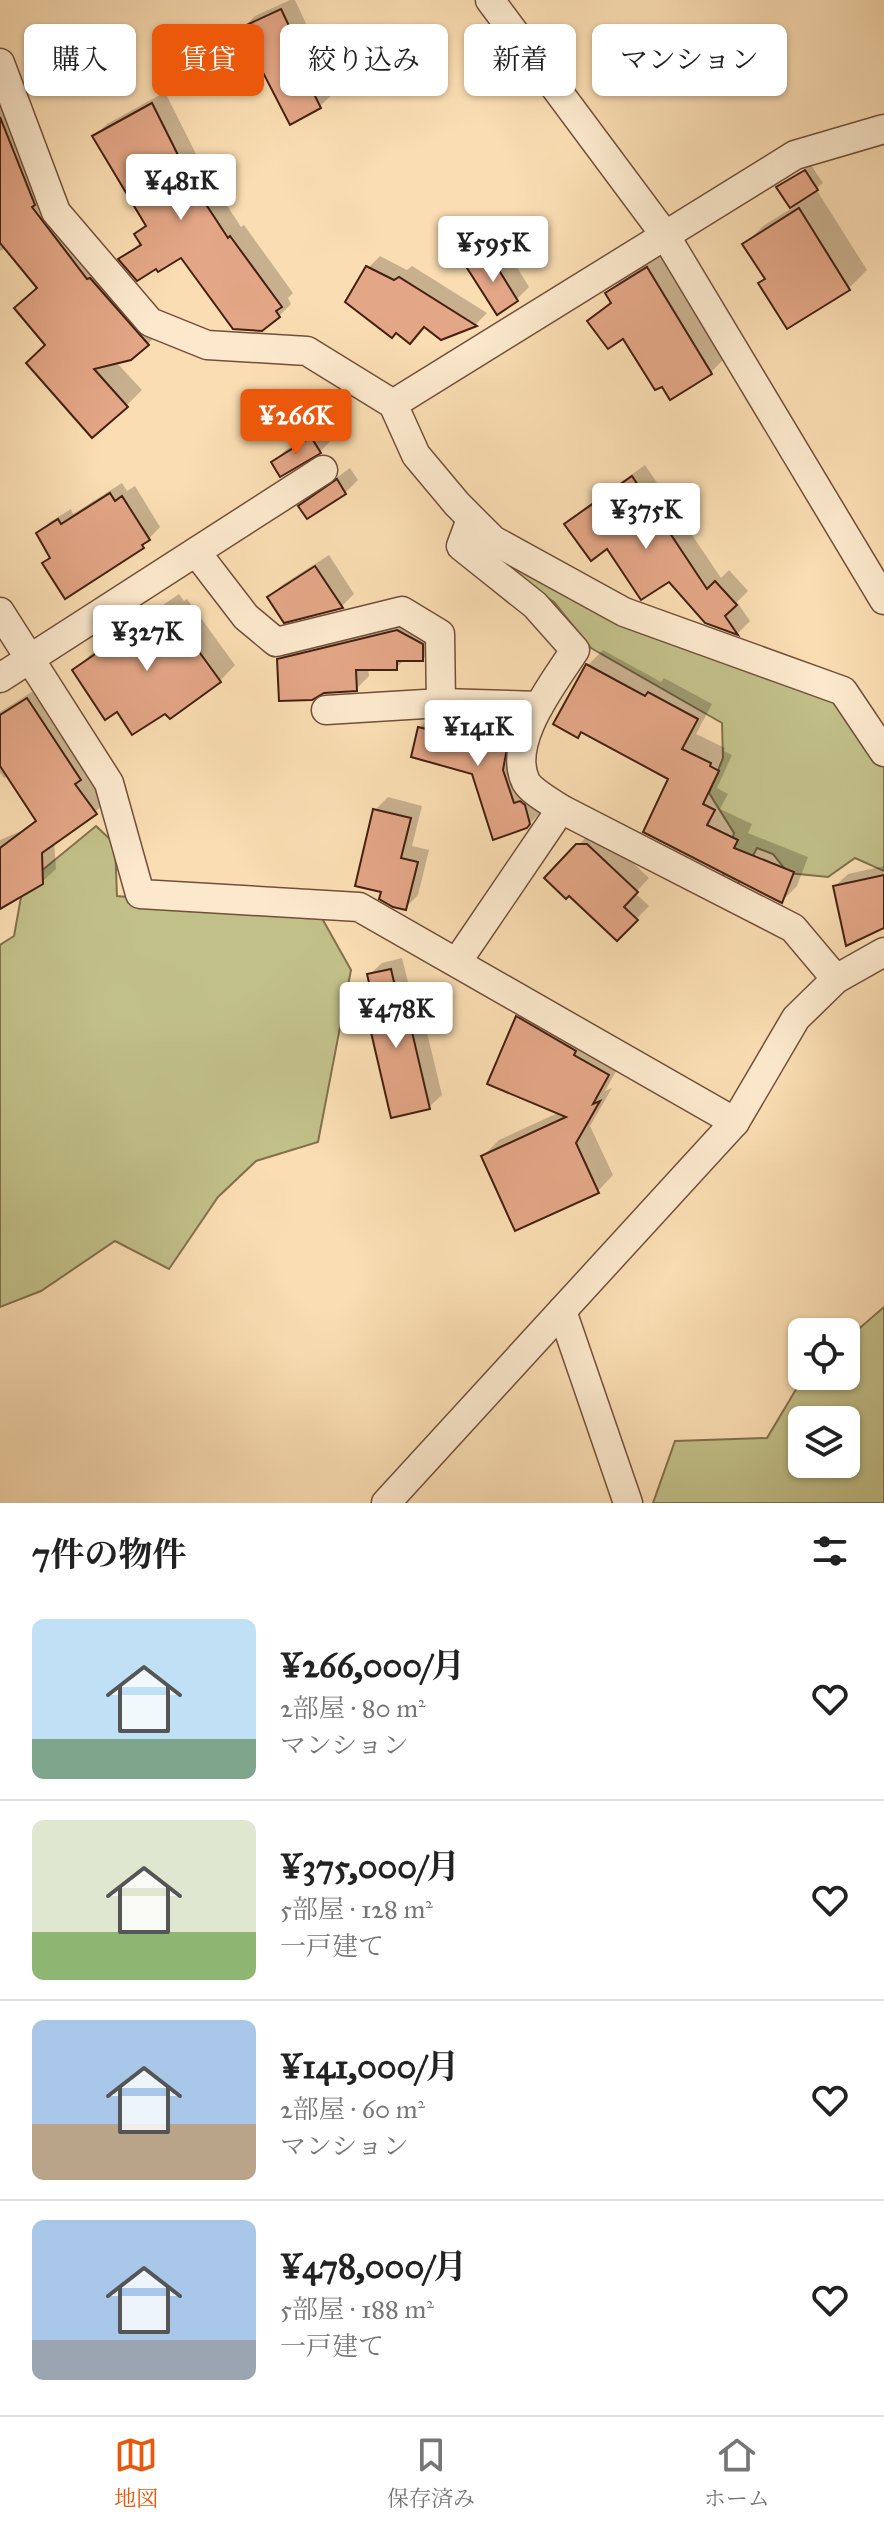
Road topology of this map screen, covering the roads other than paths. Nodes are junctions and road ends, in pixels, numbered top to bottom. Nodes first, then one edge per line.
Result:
1 (490, 0) edge
2 (0, 63) edge
3 (884, 129) edge
4 (665, 235) junction
5 (393, 404) junction
6 (323, 470) dead end
7 (471, 519) junction
8 (196, 552) junction
9 (884, 600) edge
10 (0, 612) edge
11 (30, 659) junction
12 (0, 678) edge
13 (441, 703) junction
14 (539, 706) junction
15 (326, 710) dead end
16 (884, 752) edge
17 (561, 809) junction
18 (884, 952) edge
19 (457, 962) junction
20 (836, 979) junction
21 (735, 1122) junction
22 (562, 1311) junction
23 (386, 1503) edge
24 (628, 1503) edge

1 - 4 street
2 - 5 street
3 - 4 street
4 - 5 street
4 - 9 street
5 - 7 street
6 - 8 street
7 - 14 street
7 - 16 street
8 - 11 street
8 - 13 street
10 - 11 street
11 - 12 street
11 - 19 street
13 - 14 street
13 - 15 street
14 - 17 street
17 - 19 street
17 - 20 street
18 - 20 street
19 - 21 street
20 - 21 street
21 - 22 street
22 - 23 street
22 - 24 street

